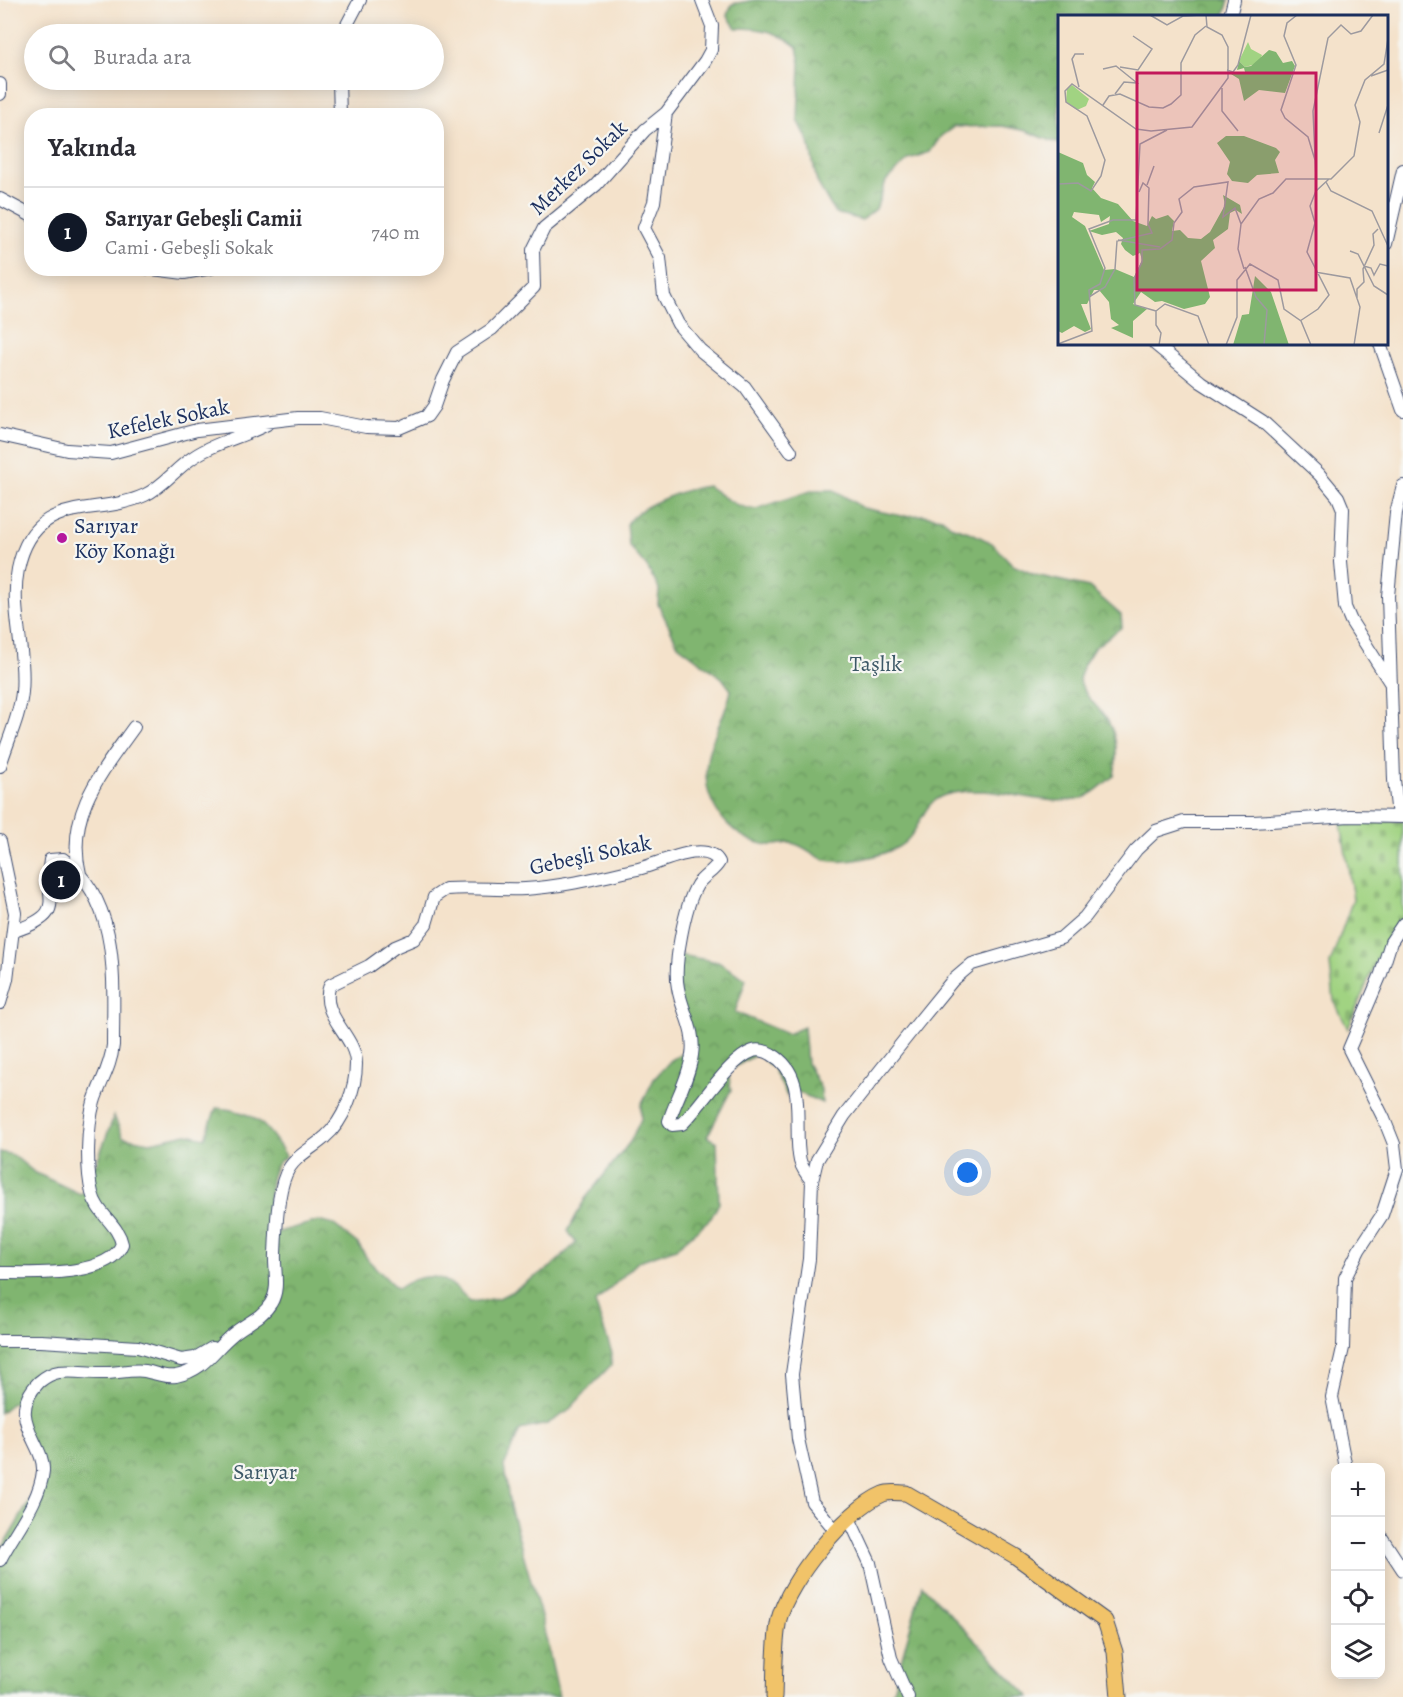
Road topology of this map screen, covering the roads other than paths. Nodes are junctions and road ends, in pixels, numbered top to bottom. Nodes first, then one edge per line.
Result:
1 (360, 0) edge
2 (702, 0) edge
3 (1234, 0) edge
4 (1230, 15) edge
5 (347, 24) edge
6 (0, 84) edge
7 (339, 90) edge
8 (0, 94) edge
9 (340, 108) edge
10 (666, 113) junction
11 (1403, 170) edge
12 (0, 199) edge
13 (24, 212) edge
14 (1388, 235) edge
15 (1156, 345) edge
16 (1380, 345) edge
17 (1403, 410) edge
18 (273, 421) junction
19 (0, 435) edge
20 (791, 451) dead end
21 (1403, 486) edge
22 (1392, 684) junction
23 (135, 727) dead end
24 (0, 766) edge
25 (1400, 816) edge
26 (0, 841) edge
27 (80, 874) junction
28 (1403, 924) edge
29 (14, 931) junction
30 (0, 1003) edge
31 (812, 1180) junction
32 (0, 1274) edge
33 (227, 1340) junction
34 (0, 1341) edge
35 (1345, 1463) edge
36 (849, 1518) junction
37 (835, 1530) junction
38 (1385, 1541) edge
39 (1398, 1555) edge
40 (0, 1560) edge
41 (1403, 1570) edge
42 (774, 1697) edge
43 (908, 1697) edge
44 (1119, 1697) edge

1 - 5 street
2 - 10 street, Merkez Sokak
3 - 4 street
6 - 8 street
7 - 9 street
10 - 18 street, Merkez Sokak
10 - 20 street, Merkez Sokak
11 - 14 street
12 - 13 street
15 - 22 street
16 - 17 street
18 - 19 street, Kefelek Sokak
18 - 24 street
21 - 22 street
22 - 25 street
23 - 27 street
25 - 31 street
26 - 29 street
27 - 29 street
27 - 32 street
28 - 35 street
29 - 30 street
31 - 33 street, Gebeşli Sokak
31 - 37 street
33 - 34 street, Gebeşli Sokak
33 - 40 street, Gebeşli Sokak
36 - 37 main road
36 - 43 street
36 - 44 main road
37 - 42 main road
38 - 39 street
39 - 41 street

